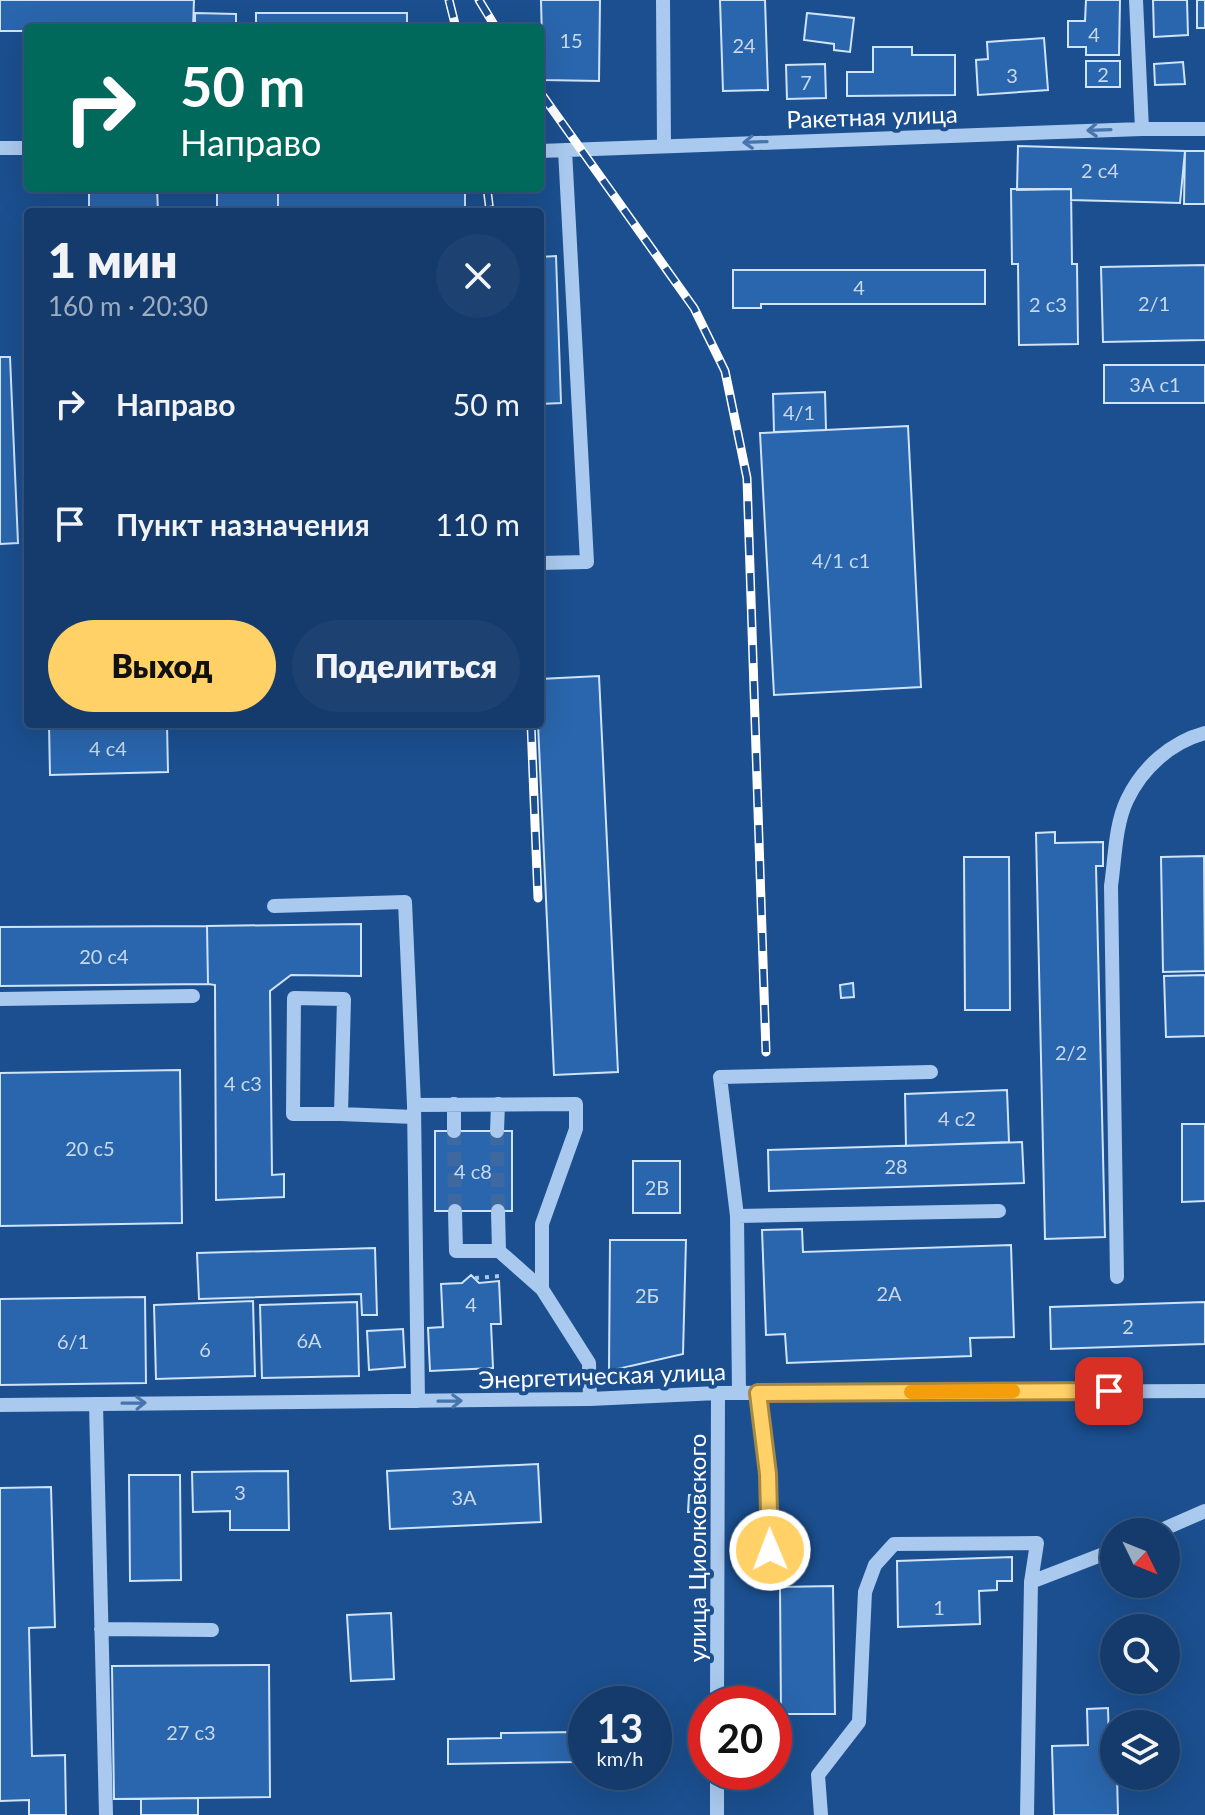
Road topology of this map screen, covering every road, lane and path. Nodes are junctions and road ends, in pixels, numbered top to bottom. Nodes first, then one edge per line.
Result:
1 (663, 0) edge
2 (1136, 0) edge
3 (1142, 129) junction
4 (1205, 129) edge
5 (664, 145) junction
6 (0, 148) edge
7 (24, 148) edge
8 (565, 150) junction
9 (544, 151) edge
10 (544, 563) edge
11 (1205, 733) edge
12 (274, 906) dead end
13 (193, 996) dead end
14 (0, 999) edge
15 (931, 1072) dead end
16 (454, 1104) junction
17 (498, 1104) junction
18 (414, 1111) junction
19 (341, 1114) junction
20 (454, 1131) tunnel mouth
21 (497, 1131) tunnel mouth
22 (455, 1211) tunnel mouth
23 (498, 1211) tunnel mouth
24 (999, 1211) dead end
25 (737, 1216) junction
26 (499, 1251) junction
27 (518, 1267) junction
28 (1117, 1277) dead end
29 (475, 1278) dead end
30 (542, 1289) junction
31 (1205, 1391) edge
32 (718, 1393) junction
33 (739, 1393) junction
34 (758, 1393) junction
35 (590, 1399) junction
36 (418, 1401) junction
37 (96, 1404) junction
38 (0, 1405) edge
39 (1205, 1511) edge
40 (1180, 1522) edge
41 (1100, 1555) edge
42 (770, 1575) dead end
43 (1031, 1582) junction
44 (101, 1629) junction
45 (212, 1630) dead end
46 (717, 1686) edge
47 (717, 1790) edge
48 (106, 1815) edge
49 (717, 1815) edge
50 (821, 1815) edge
51 (1027, 1815) edge

1 - 5 street
2 - 3 street
3 - 4 street, Ракетная улица
3 -> 5 street, Ракетная улица
5 - 8 street, Ракетная улица
6 - 7 street
8 - 9 street, Ракетная улица
8 - 10 street
11 - 28 street
12 - 18 street
13 - 14 street
15 - 25 street
16 - 17 street
16 - 18 street
16 - 20 street
17 - 21 street
17 - 30 street
18 - 19 street
18 - 36 street
19 - 19 street
22 - 26 street
23 - 26 street
24 - 25 street
25 - 33 street
26 - 27 street
27 - 29 path
27 - 30 street
30 - 35 street
31 - 34 street, Энергетическая улица
32 - 33 street, Энергетическая улица
32 - 35 street, Энергетическая улица
32 - 46 street, улица Циолковского
33 - 34 street, Энергетическая улица
34 - 42 street
36 -> 35 street, Энергетическая улица
37 -> 36 street, Энергетическая улица
37 - 38 street, Энергетическая улица
37 - 44 street
39 - 40 street
41 - 43 street
43 - 50 street
43 - 51 street
44 - 45 street
44 - 48 street
47 - 49 street

